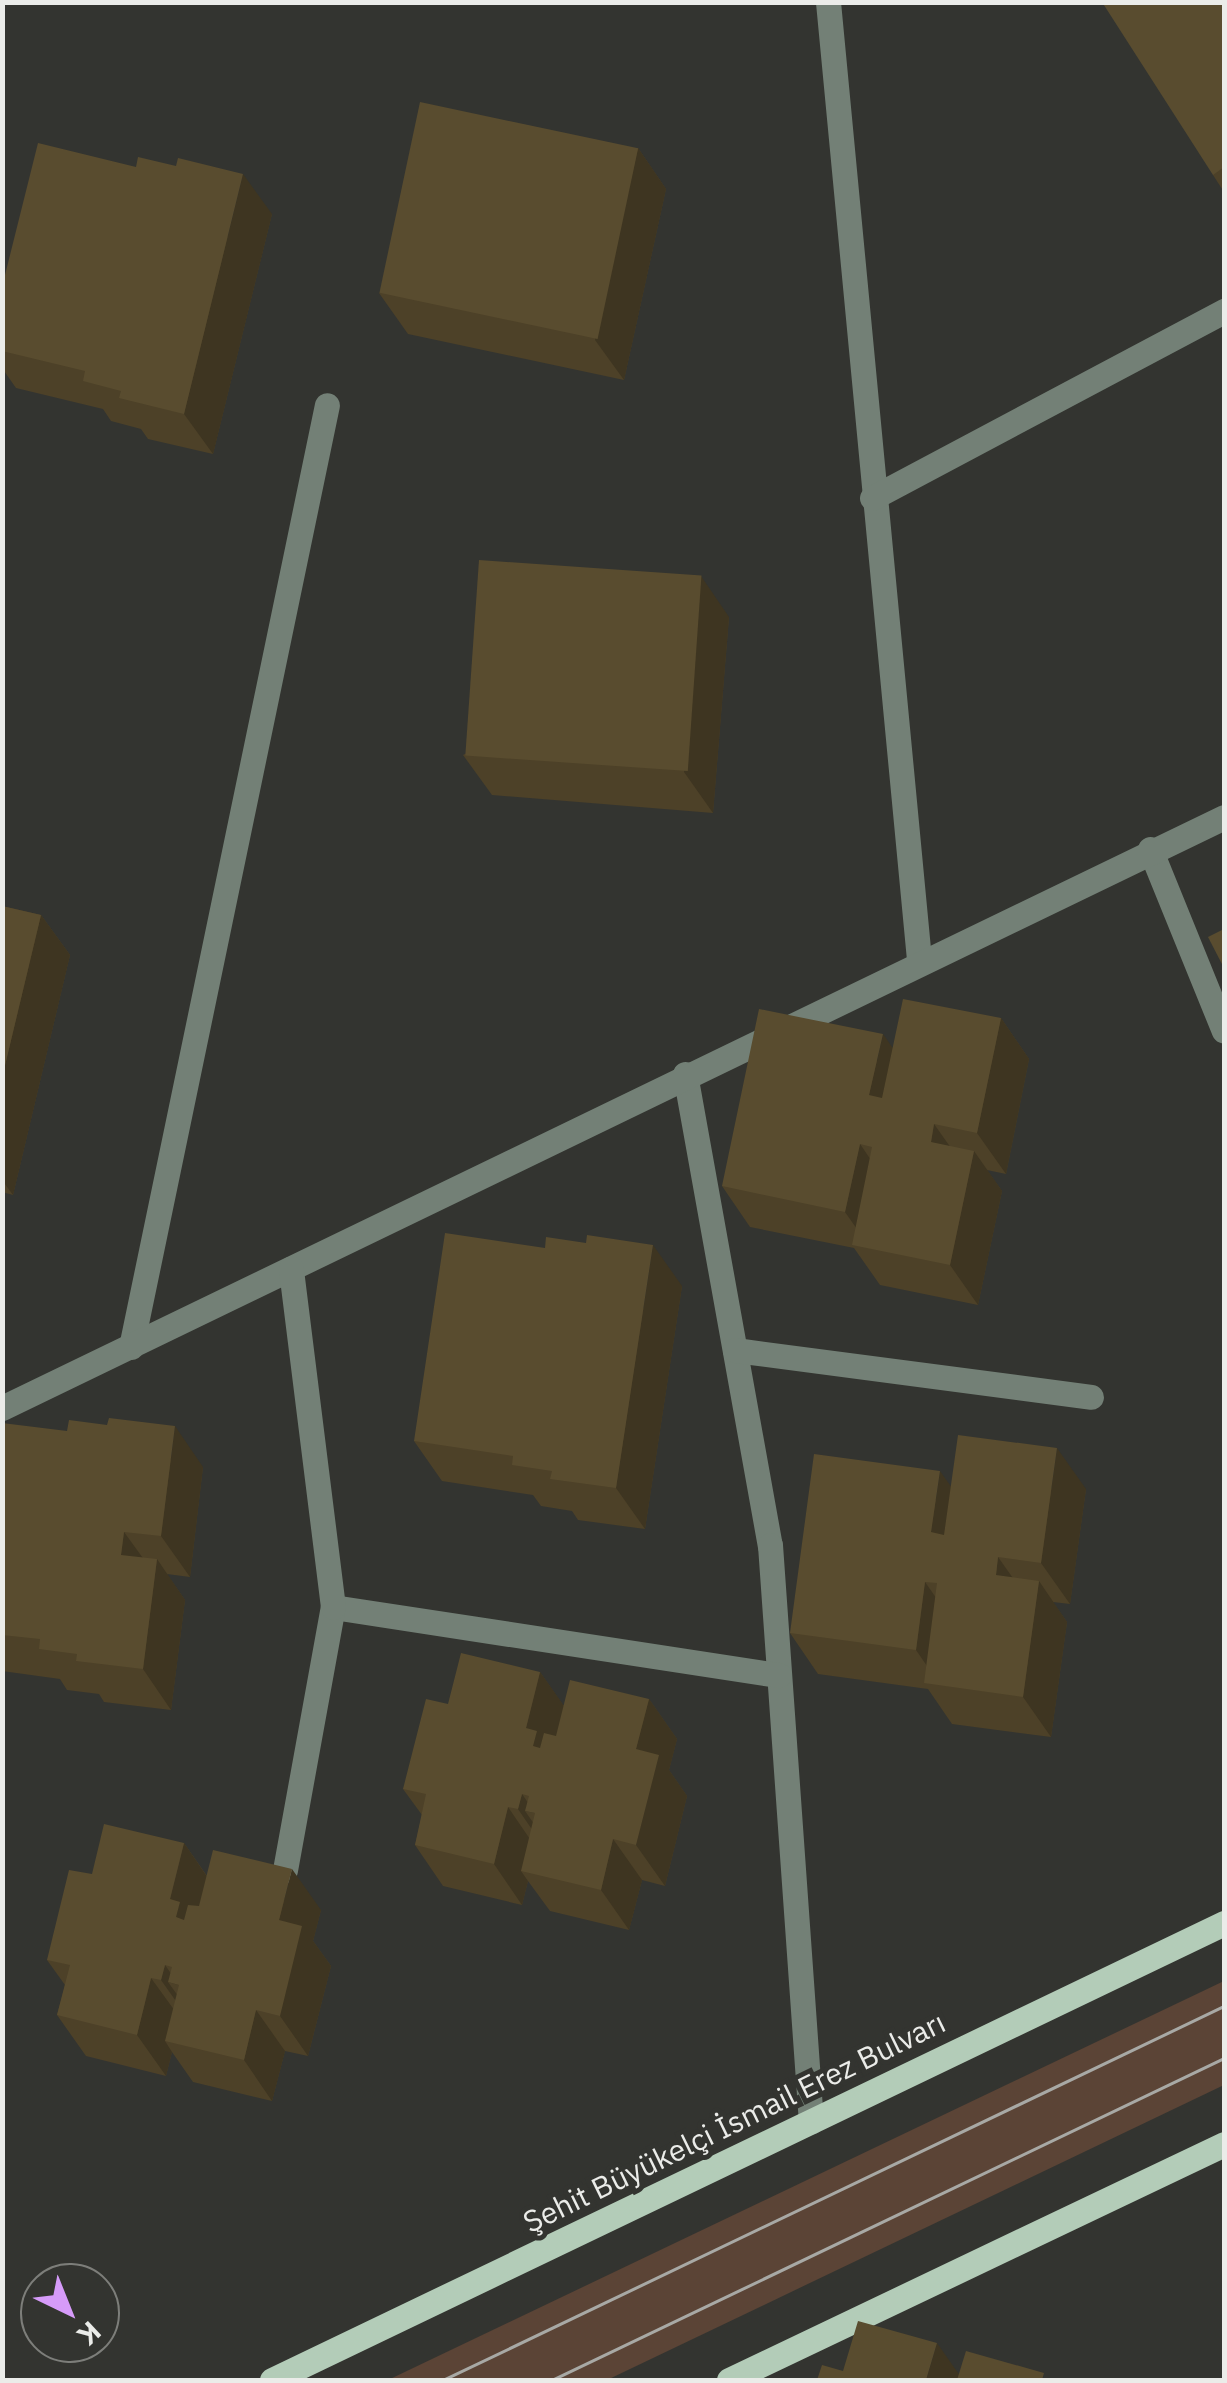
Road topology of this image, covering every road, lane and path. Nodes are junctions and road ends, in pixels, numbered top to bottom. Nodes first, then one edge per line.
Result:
1 (828, 2) edge
2 (1224, 312) edge
3 (327, 405) dead end
4 (872, 498) junction
5 (1224, 817) edge
6 (1150, 849) junction
7 (919, 960) junction
8 (1224, 1031) edge
9 (686, 1074) junction
10 (291, 1269) junction
11 (131, 1347) junction
12 (735, 1350) junction
13 (1090, 1397) dead end
14 (2, 1408) edge
15 (333, 1606) junction
16 (779, 1675) junction
17 (286, 1870) edge
18 (1224, 1923) edge
19 (811, 2122) junction
20 (1224, 2144) edge
21 (272, 2380) edge
22 (729, 2380) edge

1 - 4 street
2 - 4 street
3 - 11 street
4 - 7 street
5 - 6 street
6 - 7 street
6 - 8 street
7 - 9 street
9 - 10 street
9 - 12 street
10 - 11 street
10 - 15 street
11 - 14 street
12 - 13 street
12 - 16 street
15 - 16 street
15 - 17 street
16 - 19 street
18 - 19 main road, Şehit Büyükelçi İsmail Erez Bulvarı
19 - 21 main road, Şehit Büyükelçi İsmail Erez Bulvarı
20 - 22 main road

